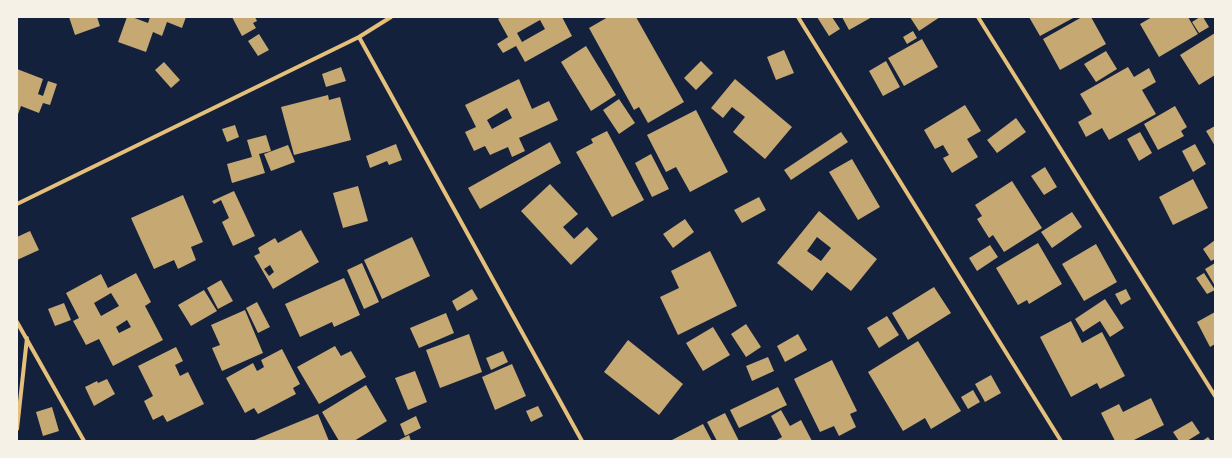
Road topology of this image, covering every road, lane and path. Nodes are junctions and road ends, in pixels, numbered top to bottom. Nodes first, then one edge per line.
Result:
1 (391, 17) edge
2 (798, 17) edge
3 (978, 17) edge
4 (359, 37) junction
5 (17, 204) edge
6 (17, 322) edge
7 (27, 338) junction
8 (1215, 396) edge
9 (17, 429) edge
10 (84, 441) edge
11 (582, 441) edge
12 (1061, 441) edge

1 - 4 street
2 - 12 street
3 - 8 street
4 - 5 street
4 - 11 street
6 - 7 street
7 - 9 street
7 - 10 street

